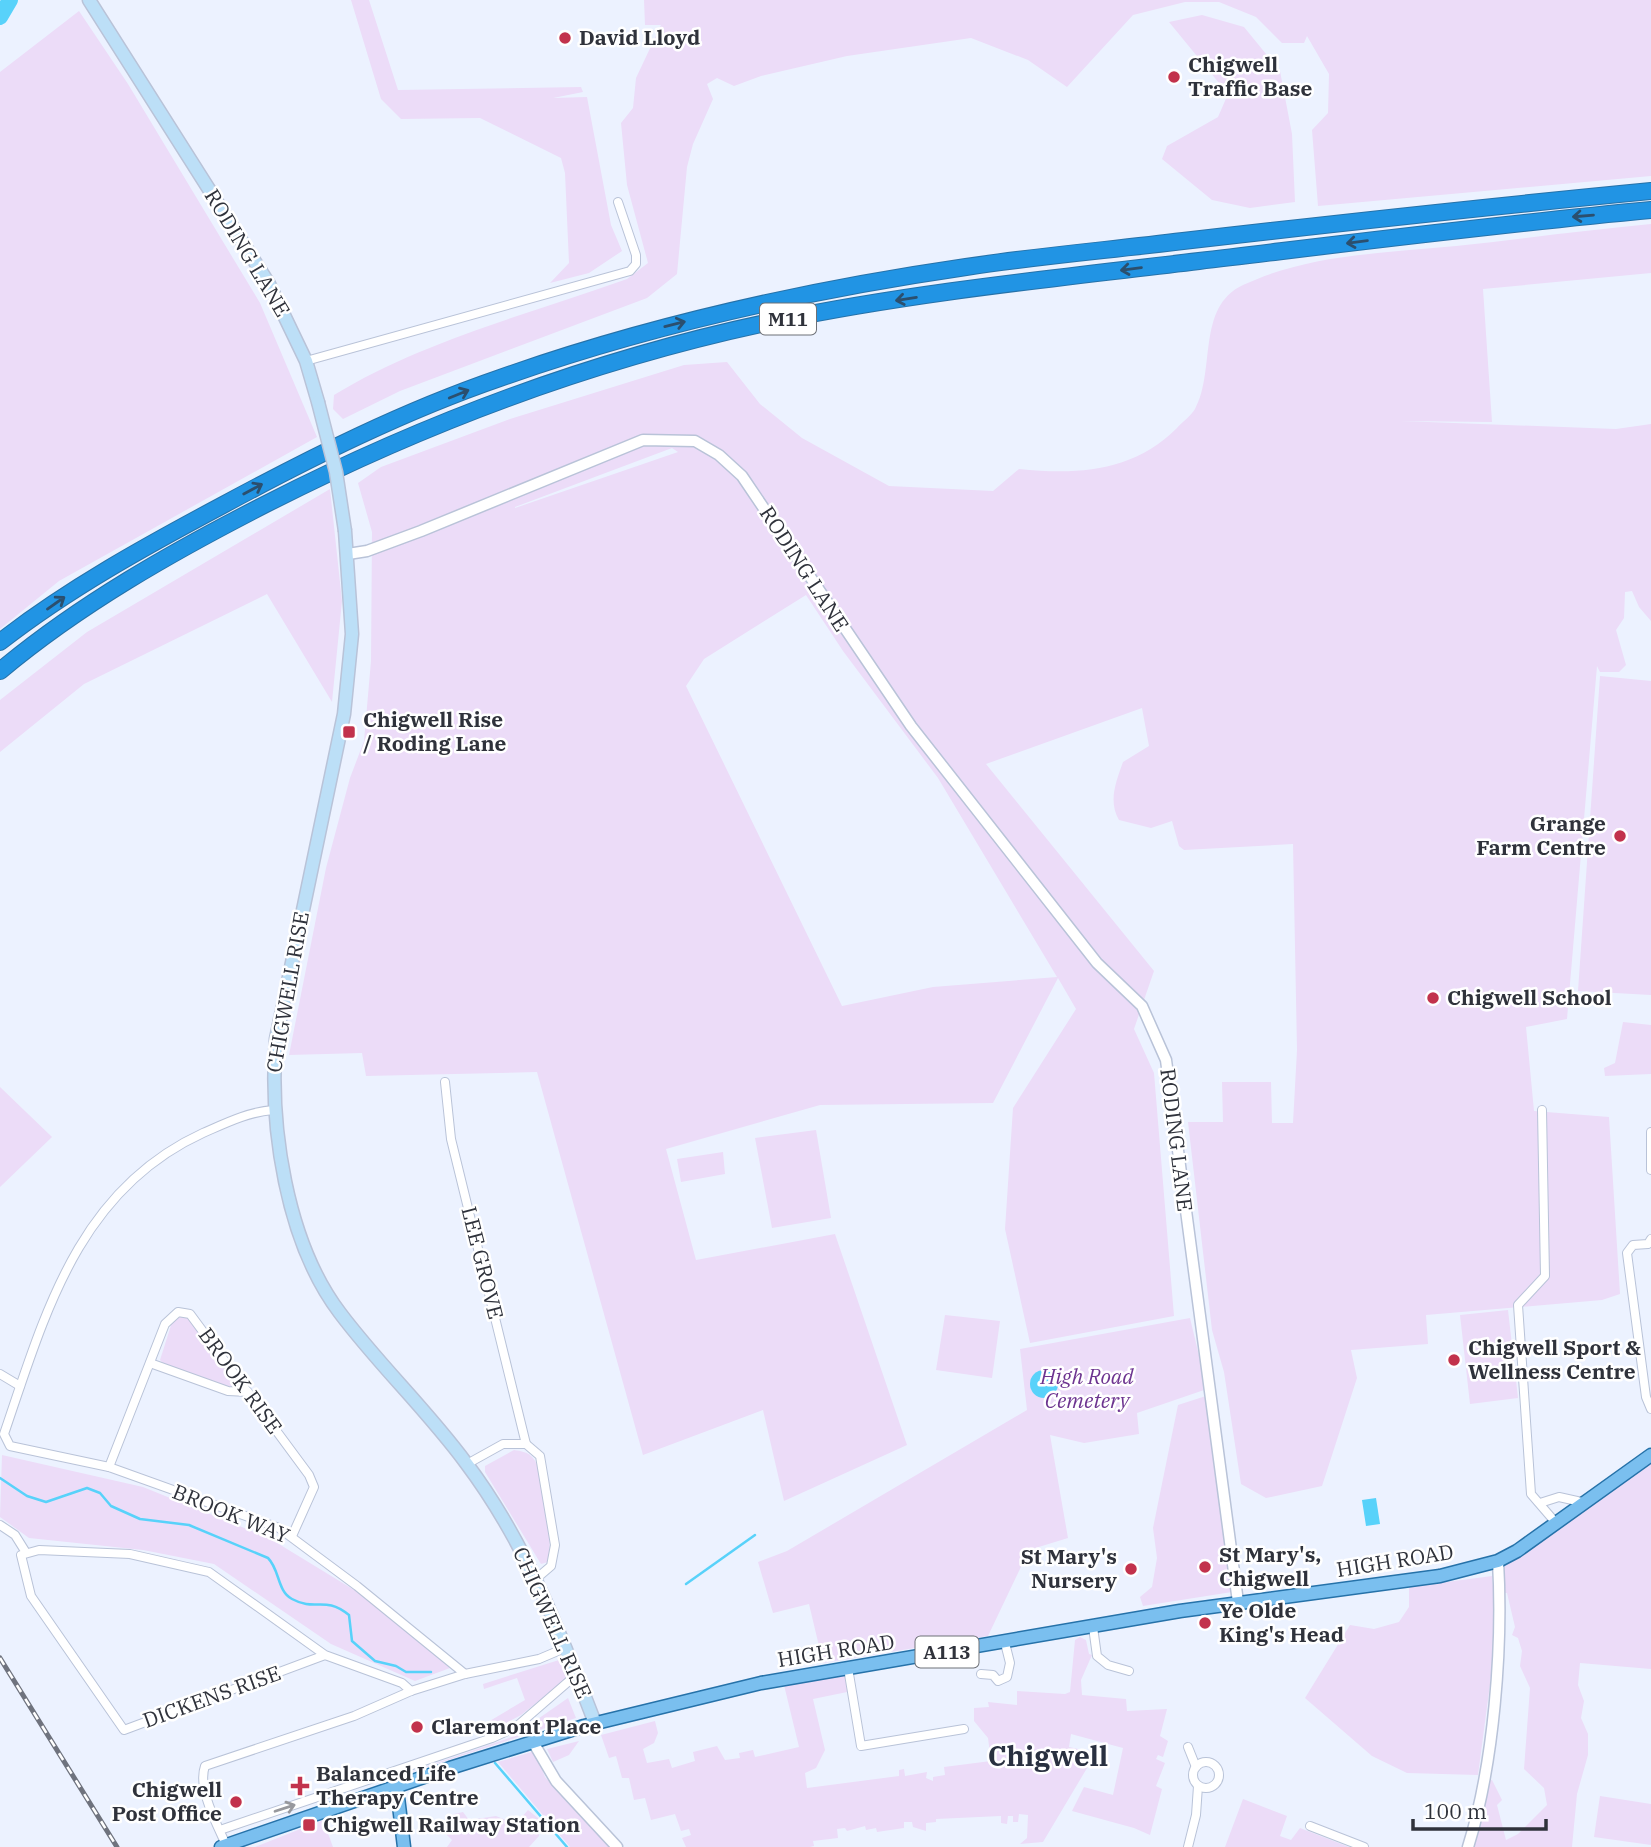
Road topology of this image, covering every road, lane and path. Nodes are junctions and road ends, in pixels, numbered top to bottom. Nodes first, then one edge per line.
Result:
1 (89, 0) edge
2 (1651, 191) edge
3 (618, 202) dead end
4 (1651, 210) edge
5 (306, 361) junction
6 (348, 554) junction
7 (0, 642) edge
8 (0, 671) edge
9 (445, 1082) dead end
10 (273, 1110) junction
11 (1542, 1110) dead end
12 (1651, 1132) edge
13 (1651, 1170) edge
14 (1651, 1239) edge
15 (150, 1363) junction
16 (0, 1374) edge
17 (20, 1386) junction
18 (248, 1392) junction
19 (1651, 1409) edge
20 (526, 1444) junction
21 (1651, 1455) edge
22 (467, 1464) junction
23 (109, 1467) junction
24 (1540, 1503) junction
25 (1586, 1503) junction
26 (1556, 1523) junction
27 (0, 1525) edge
28 (292, 1535) junction
29 (23, 1553) junction
30 (1498, 1561) junction
31 (537, 1578) junction
32 (1238, 1602) junction
33 (1093, 1627) junction
34 (1005, 1643) junction
35 (565, 1648) junction
36 (325, 1655) junction
37 (848, 1668) junction
38 (1129, 1671) dead end
39 (981, 1673) dead end
40 (466, 1674) junction
41 (576, 1675) junction
42 (411, 1691) junction
43 (595, 1723) junction
44 (964, 1729) dead end
45 (533, 1742) junction
46 (1188, 1747) dead end
47 (1196, 1767) junction
48 (357, 1785) junction
49 (1198, 1786) junction
50 (397, 1789) junction
51 (363, 1798) junction
52 (1310, 1826) dead end
53 (220, 1830) junction
54 (223, 1846) edge
55 (404, 1847) edge
56 (617, 1847) edge
57 (1188, 1847) edge
58 (1364, 1847) edge
59 (1468, 1847) edge

1 - 5 main road, RODING LANE
7 -> 2 highway, M11
3 - 5 street
4 -> 8 highway, M11
5 - 6 main road, RODING LANE, bridge
6 - 10 main road, CHIGWELL RISE
6 - 32 street, RODING LANE
9 - 20 street, LEE GROVE
10 - 17 street
10 - 22 main road, CHIGWELL RISE
11 - 24 street
12 - 13 street
14 - 19 street
15 - 18 street
15 - 18 street, BROOK RISE
15 - 23 street, BROOK RISE
16 - 17 street
17 - 23 street, BROOK WAY
18 - 28 street, BROOK RISE
20 - 22 street
20 - 31 street, LEE GROVE
21 - 25 main road, HIGH ROAD / A113
22 - 31 main road, CHIGWELL RISE
23 - 28 street, BROOK WAY
24 - 25 street
24 - 26 street
25 - 26 main road, HIGH ROAD / A113
26 - 30 main road, HIGH ROAD / A113
27 - 29 street
28 - 40 street, BROOK WAY
29 - 36 street
29 - 36 street, DICKENS RISE
30 - 32 main road, HIGH ROAD / A113
30 - 59 street
31 - 35 main road, CHIGWELL RISE
32 - 33 main road, HIGH ROAD / A113
33 - 34 main road, HIGH ROAD / A113
33 - 38 street
34 - 37 main road, HIGH ROAD / A113
34 - 39 street
35 - 40 street
35 - 41 main road, CHIGWELL RISE
36 - 42 street
37 - 43 main road, HIGH ROAD / A113
37 - 44 street
40 - 42 street
41 - 43 main road, CHIGWELL RISE
41 - 48 street
42 - 53 street
43 - 45 main road, HIGH ROAD / A113
45 - 50 main road, HIGH ROAD / A113
45 - 56 street
46 - 47 street
47 - 49 street
47 - 49 street
48 - 51 street
53 -> 48 street
49 - 57 street
50 - 51 main road, HIGH ROAD / A113
50 - 55 main road
51 - 54 main road, HIGH ROAD / A113
52 - 58 street
53 - 54 street

